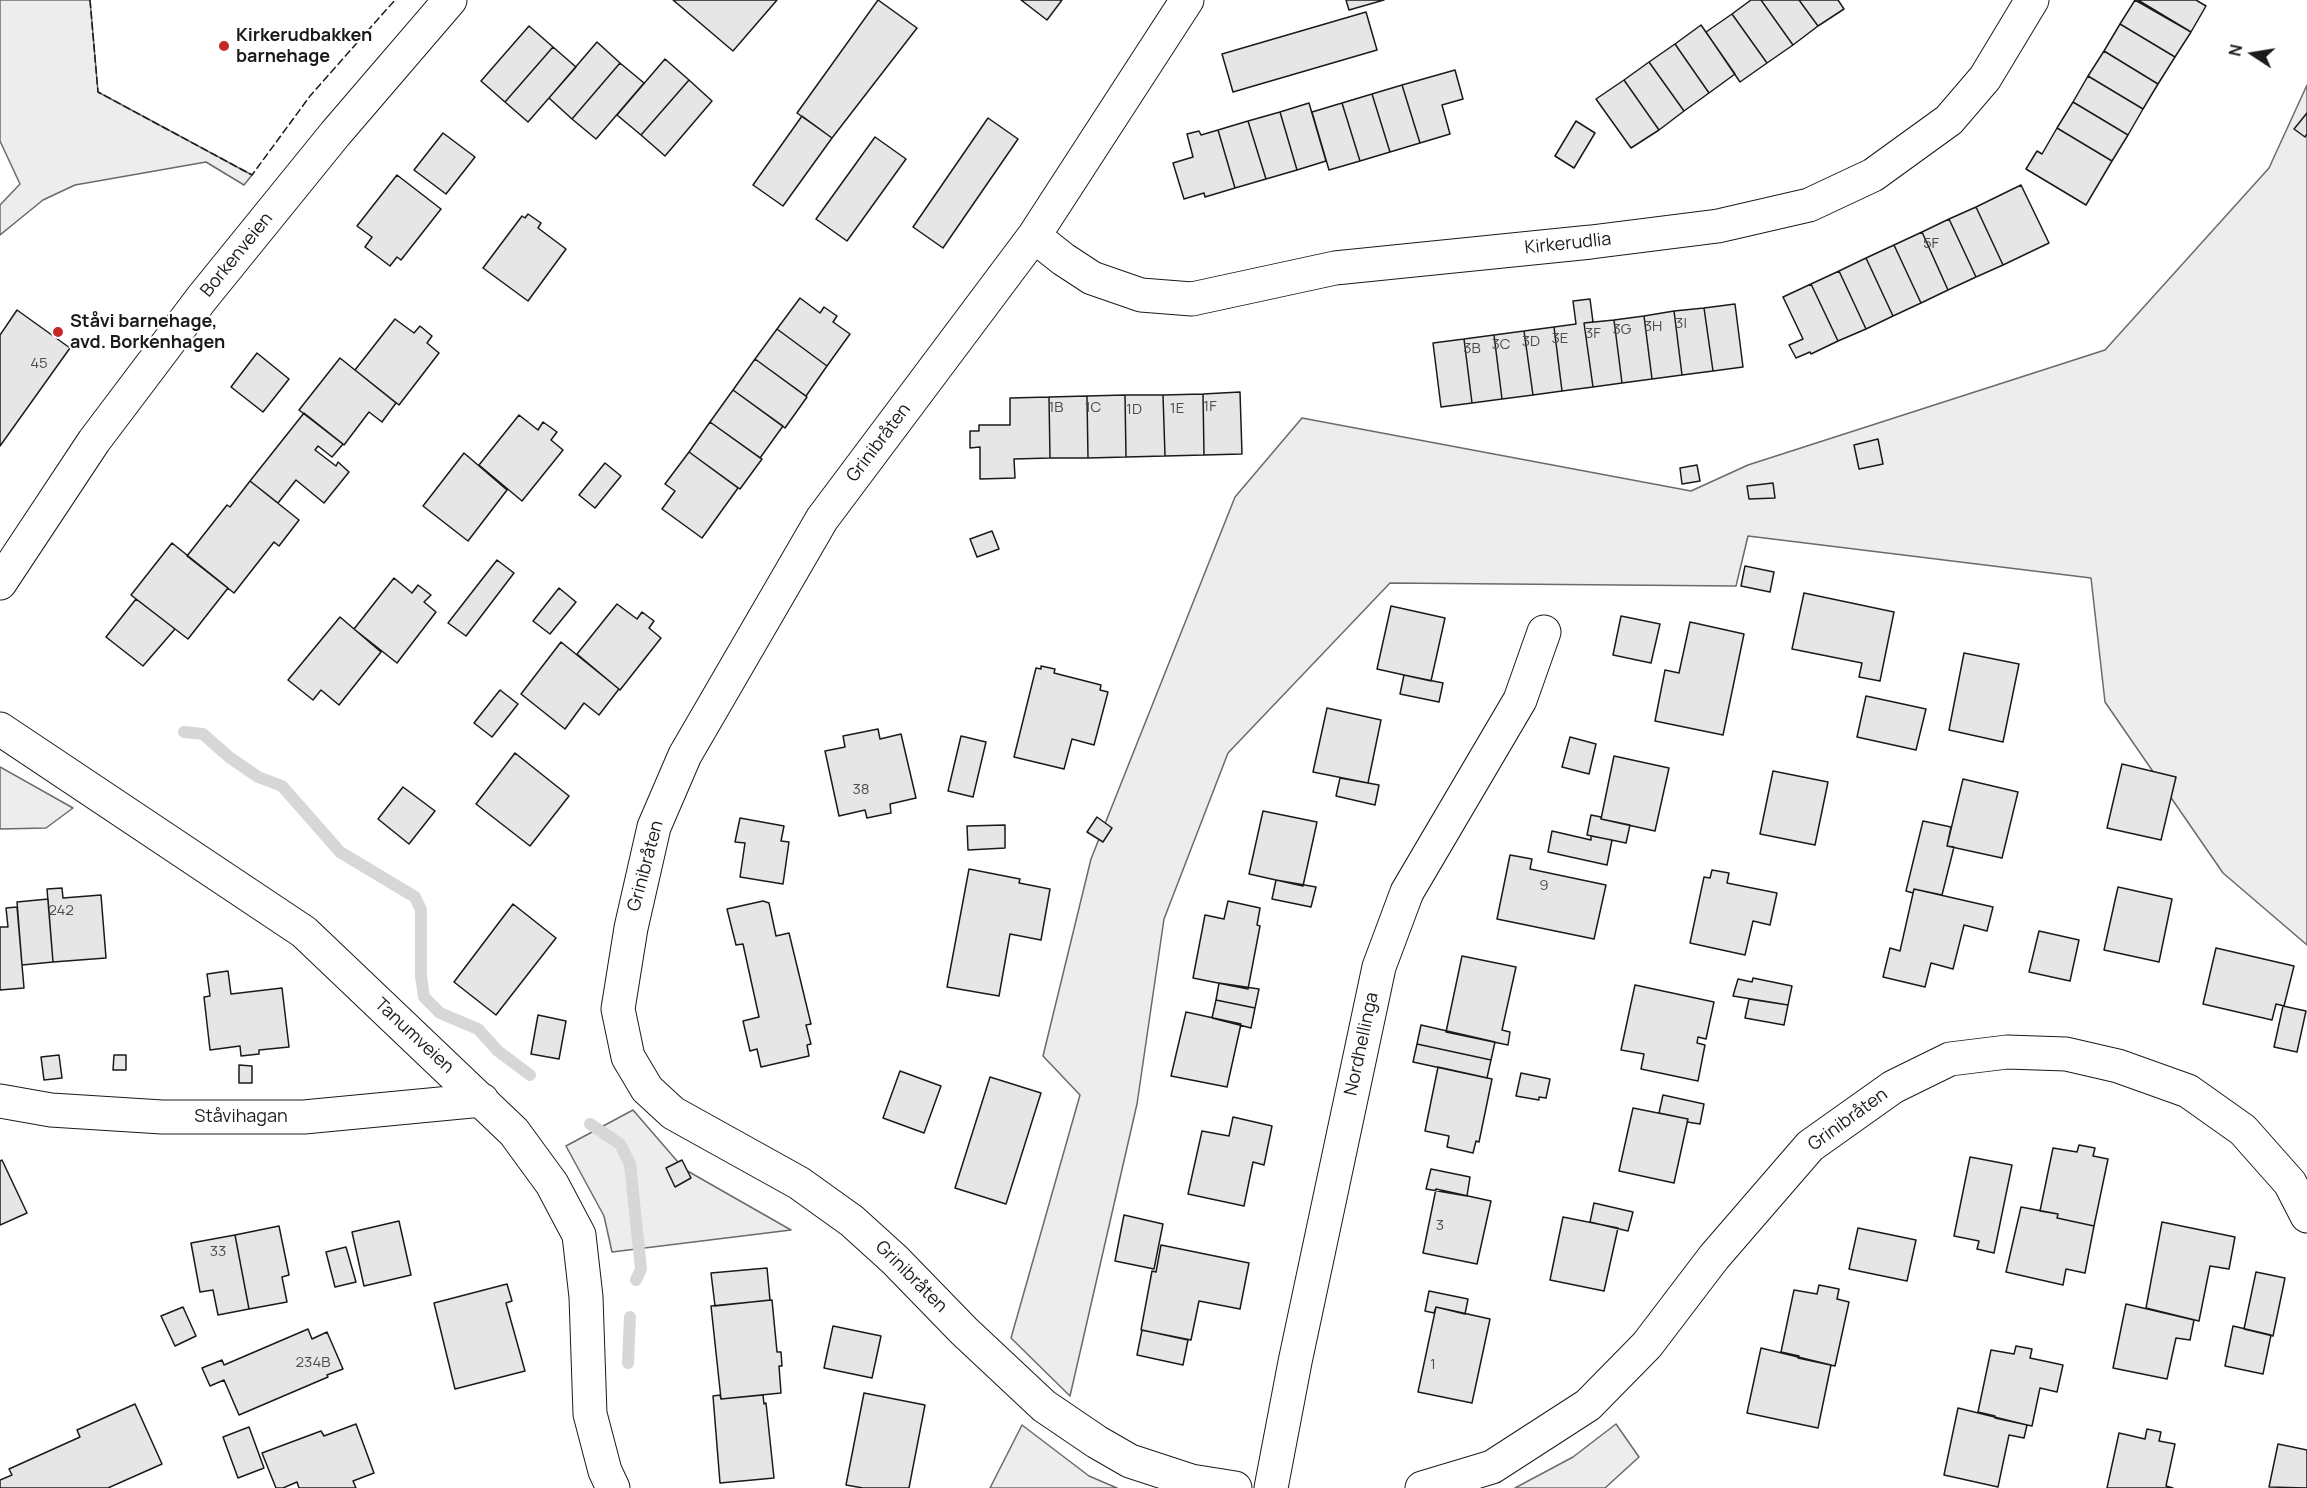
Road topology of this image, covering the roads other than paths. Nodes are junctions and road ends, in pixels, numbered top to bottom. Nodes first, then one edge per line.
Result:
1 (450, 0) edge
2 (1187, 0) edge
3 (2032, 0) edge
4 (1034, 236) junction
5 (0, 583) edge
6 (1544, 632) dead end
7 (0, 729) edge
8 (482, 1100) junction
9 (0, 1101) edge
10 (2307, 1216) edge
11 (613, 1488) edge
12 (1235, 1488) edge
13 (1271, 1488) edge
14 (1422, 1488) edge

1 - 5 street, Borkenveien
2 - 4 street, Grinibråten
3 - 4 street, Kirkerudlia
4 - 12 street, Grinibråten
6 - 13 street, Nordhellinga
7 - 8 street, Tanumveien
8 - 9 street, Ståvihagan
8 - 11 street, Tanumveien
10 - 14 street, Grinibråten

